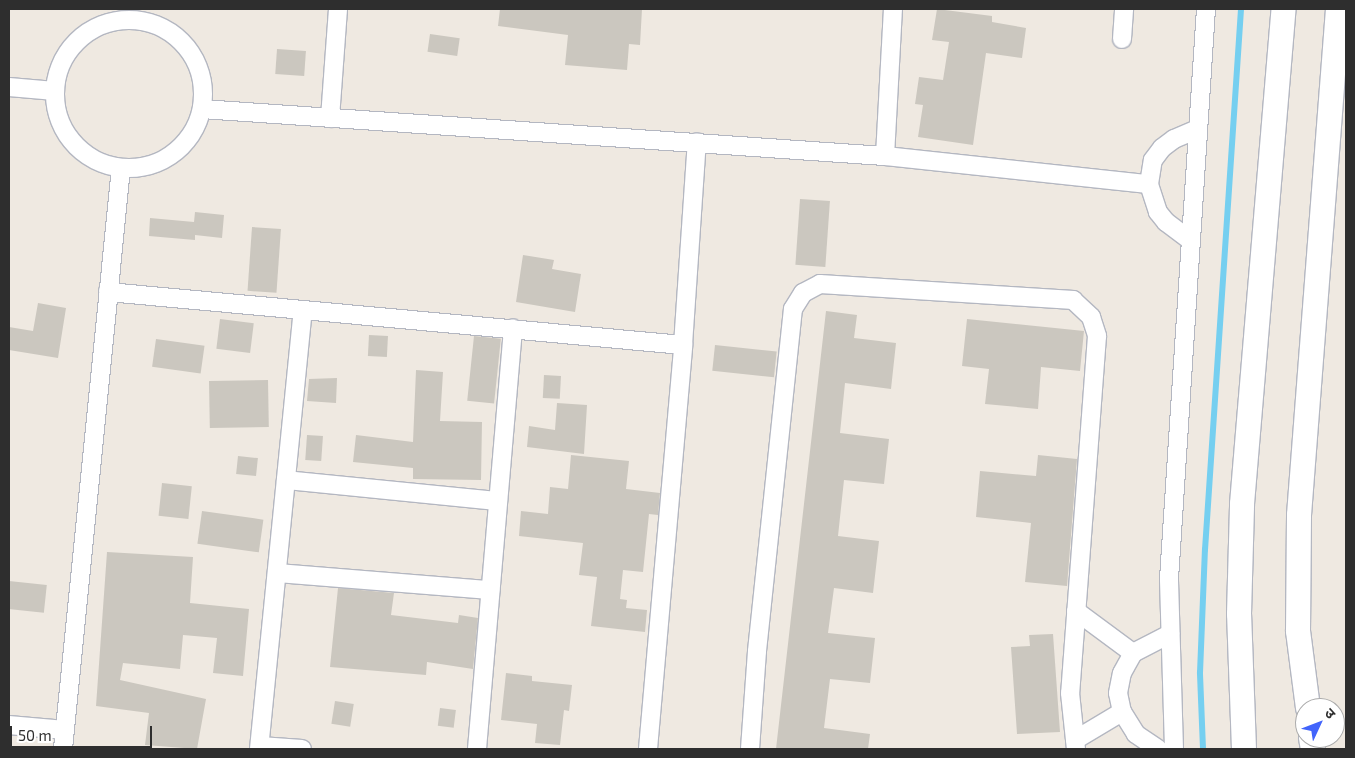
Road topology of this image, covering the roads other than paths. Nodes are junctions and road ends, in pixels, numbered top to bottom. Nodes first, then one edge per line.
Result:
1 (338, 9) edge
2 (893, 9) edge
3 (1124, 9) edge
4 (1206, 9) edge
5 (1284, 9) edge
6 (1338, 9) edge
7 (136, 15) edge
8 (1122, 39) dead end
9 (9, 87) edge
10 (55, 91) junction
11 (202, 110) junction
12 (330, 118) junction
13 (1198, 129) junction
14 (697, 142) junction
15 (885, 156) junction
16 (120, 168) junction
17 (1149, 184) junction
18 (1190, 240) junction
19 (108, 292) junction
20 (303, 310) junction
21 (513, 329) junction
22 (683, 345) junction
23 (286, 480) junction
24 (498, 501) junction
25 (277, 573) junction
26 (490, 590) junction
27 (1076, 611) junction
28 (1170, 634) junction
29 (1133, 653) junction
30 (1307, 698) edge
31 (1122, 712) junction
32 (9, 724) edge
33 (65, 730) junction
34 (1076, 745) edge
35 (259, 747) edge
36 (63, 749) edge
37 (302, 749) edge
38 (477, 749) edge
39 (648, 749) edge
40 (750, 749) edge
41 (1158, 749) edge
42 (1174, 749) edge
43 (1244, 749) edge

1 - 12 street
2 - 15 street
3 - 8 street
4 - 13 street
5 - 43 main road
6 - 30 main road
7 - 10 street
7 - 11 street
9 - 10 street
10 - 16 street
11 - 12 street
11 - 16 street
12 - 14 street
13 - 17 street
13 - 18 street
14 - 15 street
14 - 22 street
15 - 17 street
16 - 19 street
17 - 18 street
18 - 28 street
19 - 20 street
19 - 33 street
20 - 21 street
20 - 23 street
21 - 22 street
21 - 24 street
22 - 39 street
23 - 24 street
23 - 25 street
24 - 26 street
25 - 26 street
25 - 35 street
26 - 38 street
27 - 29 street
27 - 34 street
27 - 40 street
28 - 29 street
28 - 42 street
29 - 31 street
31 - 34 street
31 - 41 street
32 - 33 street
33 - 36 street
35 - 37 street

